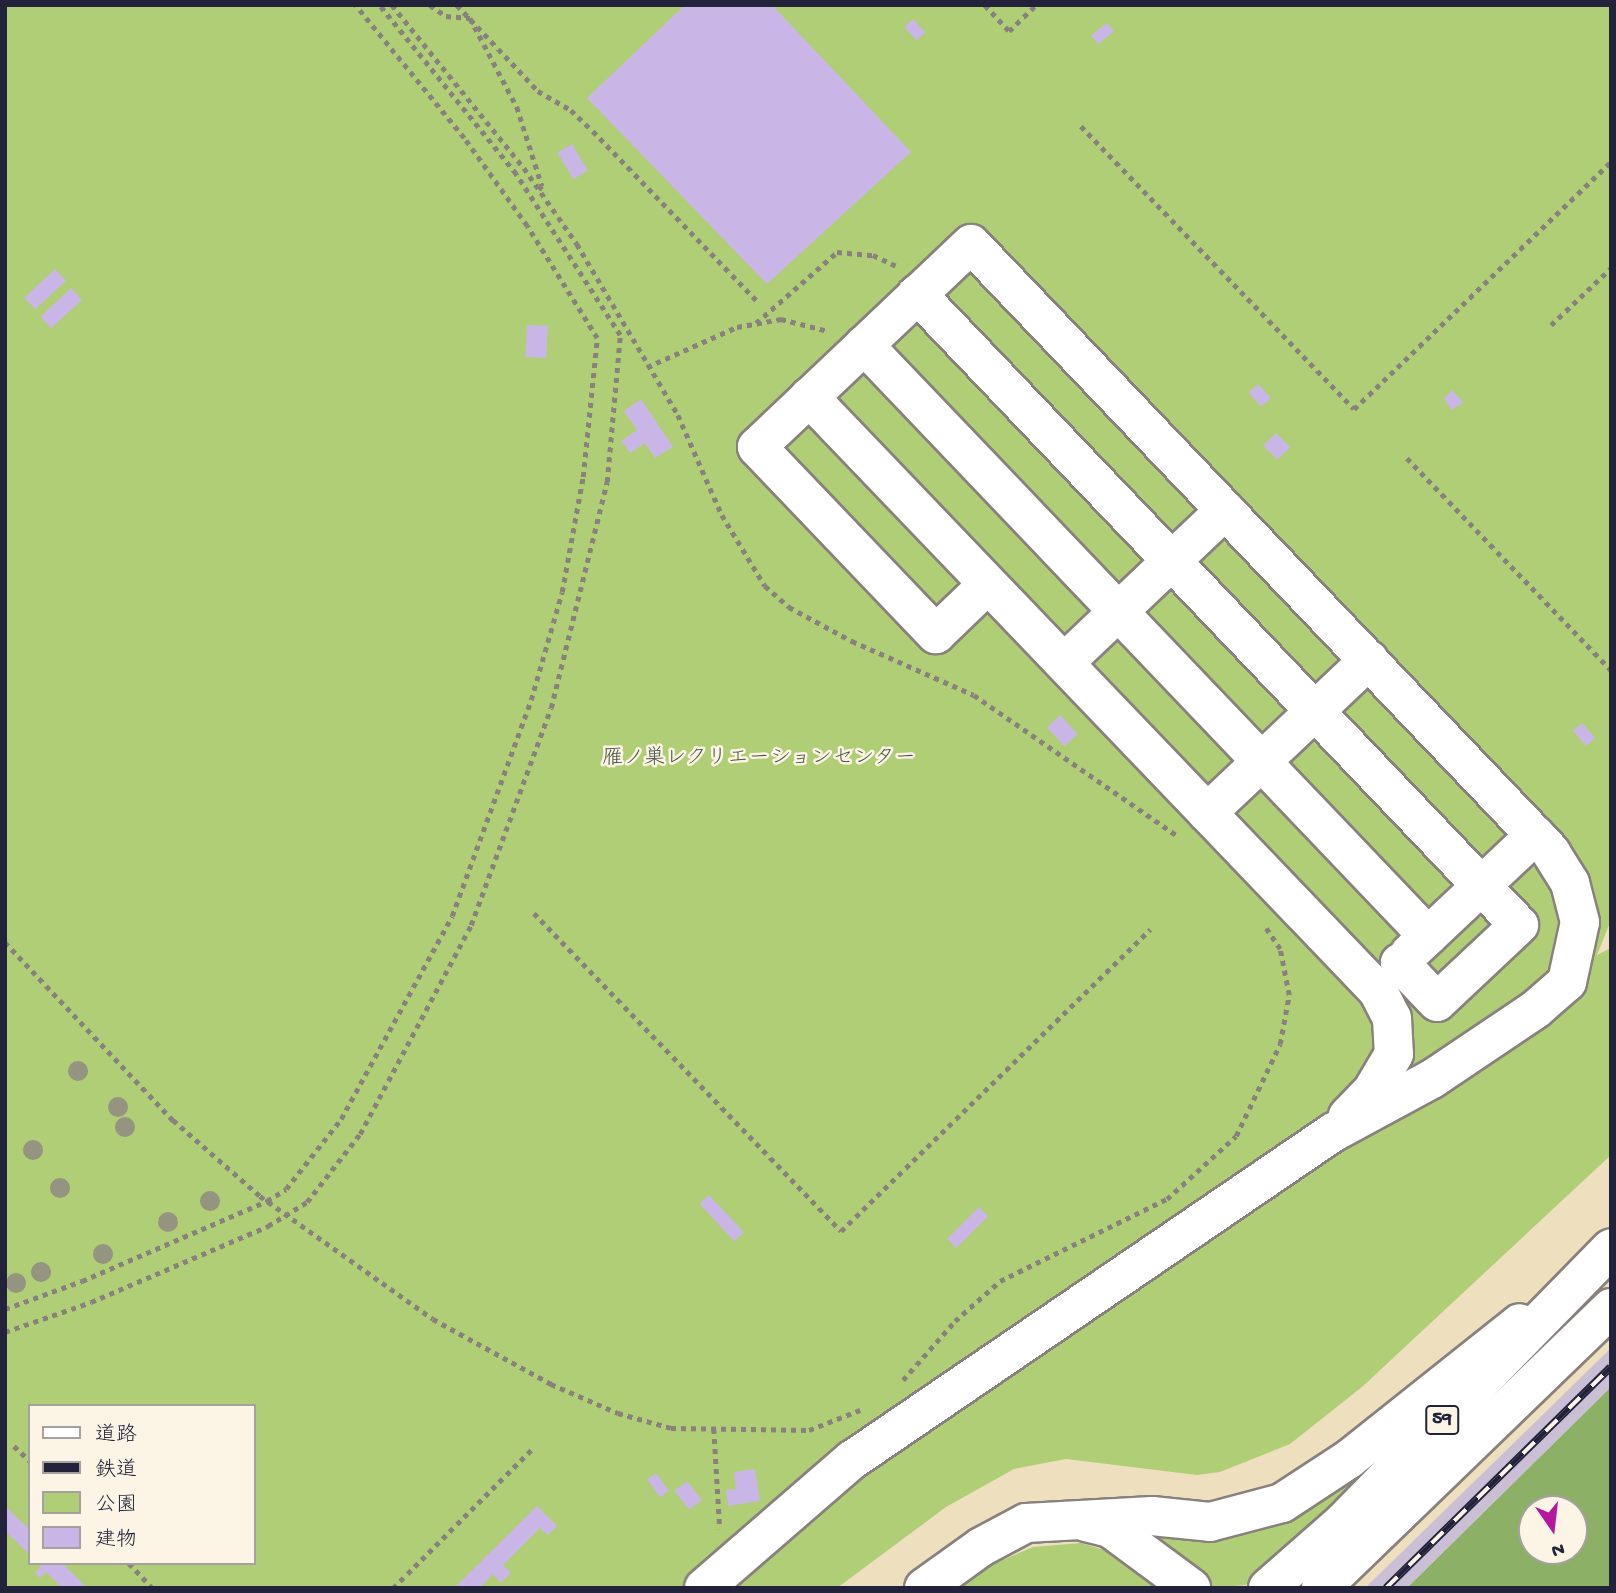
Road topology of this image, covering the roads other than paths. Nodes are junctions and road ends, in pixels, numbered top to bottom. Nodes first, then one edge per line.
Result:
1 (911, 282) junction
2 (851, 340) junction
3 (809, 397) junction
4 (1225, 510) junction
5 (1172, 561) junction
6 (988, 584) junction
7 (1118, 612) junction
8 (1368, 660) junction
9 (1063, 663) junction
10 (1315, 711) junction
11 (1261, 762) junction
12 (1197, 829) junction
13 (1535, 835) junction
14 (1482, 886) junction
15 (1428, 936) junction
16 (1387, 975) junction
17 (1332, 1133) junction
18 (1611, 1248) edge
19 (1580, 1277) junction
20 (1611, 1308) edge
21 (1078, 1519) junction
22 (704, 1588) edge
23 (924, 1588) edge
24 (1191, 1588) edge
25 (1268, 1588) edge
26 (1321, 1588) edge

1 - 2 street
1 - 4 street
1 - 5 street
2 - 3 street
2 - 7 street
3 - 6 street
3 - 6 street
4 - 5 street
4 - 8 street
5 - 7 street
5 - 10 street
6 - 9 street
7 - 9 street
7 - 11 street
8 - 10 street
8 - 13 street
9 - 12 street
10 - 11 street
10 - 14 street
11 - 12 street
11 - 15 street
12 - 16 street
13 - 14 street
13 - 17 street
14 - 15 street
14 - 16 street
15 - 16 street
16 - 17 street
17 - 22 street
18 - 19 street, 59
19 - 21 street
19 - 25 street, 59
20 - 26 street, 59
21 - 23 street
21 - 24 street

